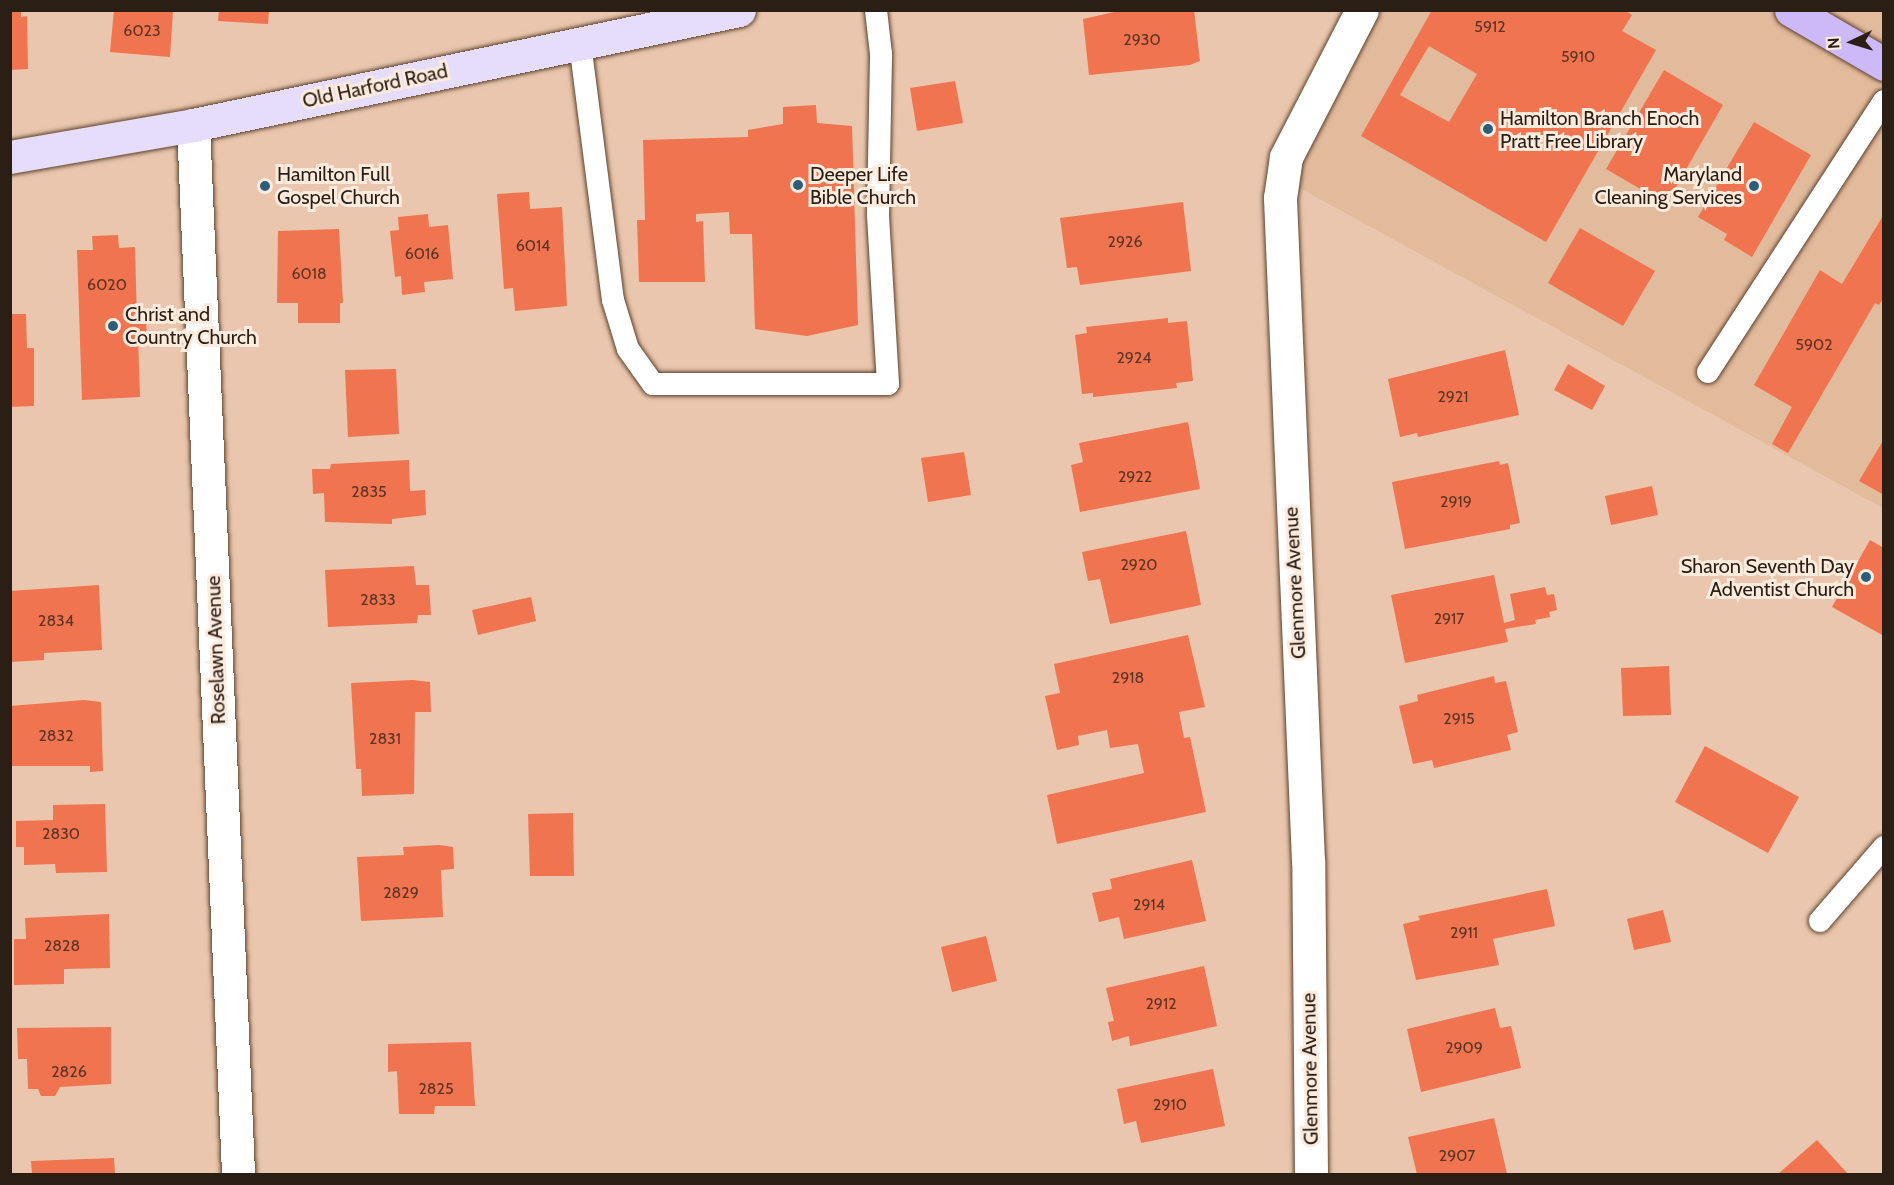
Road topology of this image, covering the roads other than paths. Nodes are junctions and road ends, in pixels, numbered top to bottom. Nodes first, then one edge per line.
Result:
1 (740, 10) edge
2 (876, 10) edge
3 (1362, 10) edge
4 (1791, 10) edge
5 (580, 43) junction
6 (1884, 64) edge
7 (1884, 101) edge
8 (193, 125) junction
9 (10, 157) edge
10 (1708, 372) dead end
11 (1884, 847) edge
12 (1820, 921) dead end
13 (238, 1174) edge
14 (1311, 1174) edge

1 - 5 street, Old Harford Road
2 - 5 lane
3 - 14 street, Glenmore Avenue
4 - 6 main road
5 - 8 street, Old Harford Road
7 - 10 lane
8 - 9 street, Old Harford Road
8 - 13 street, Roselawn Avenue
11 - 12 lane

